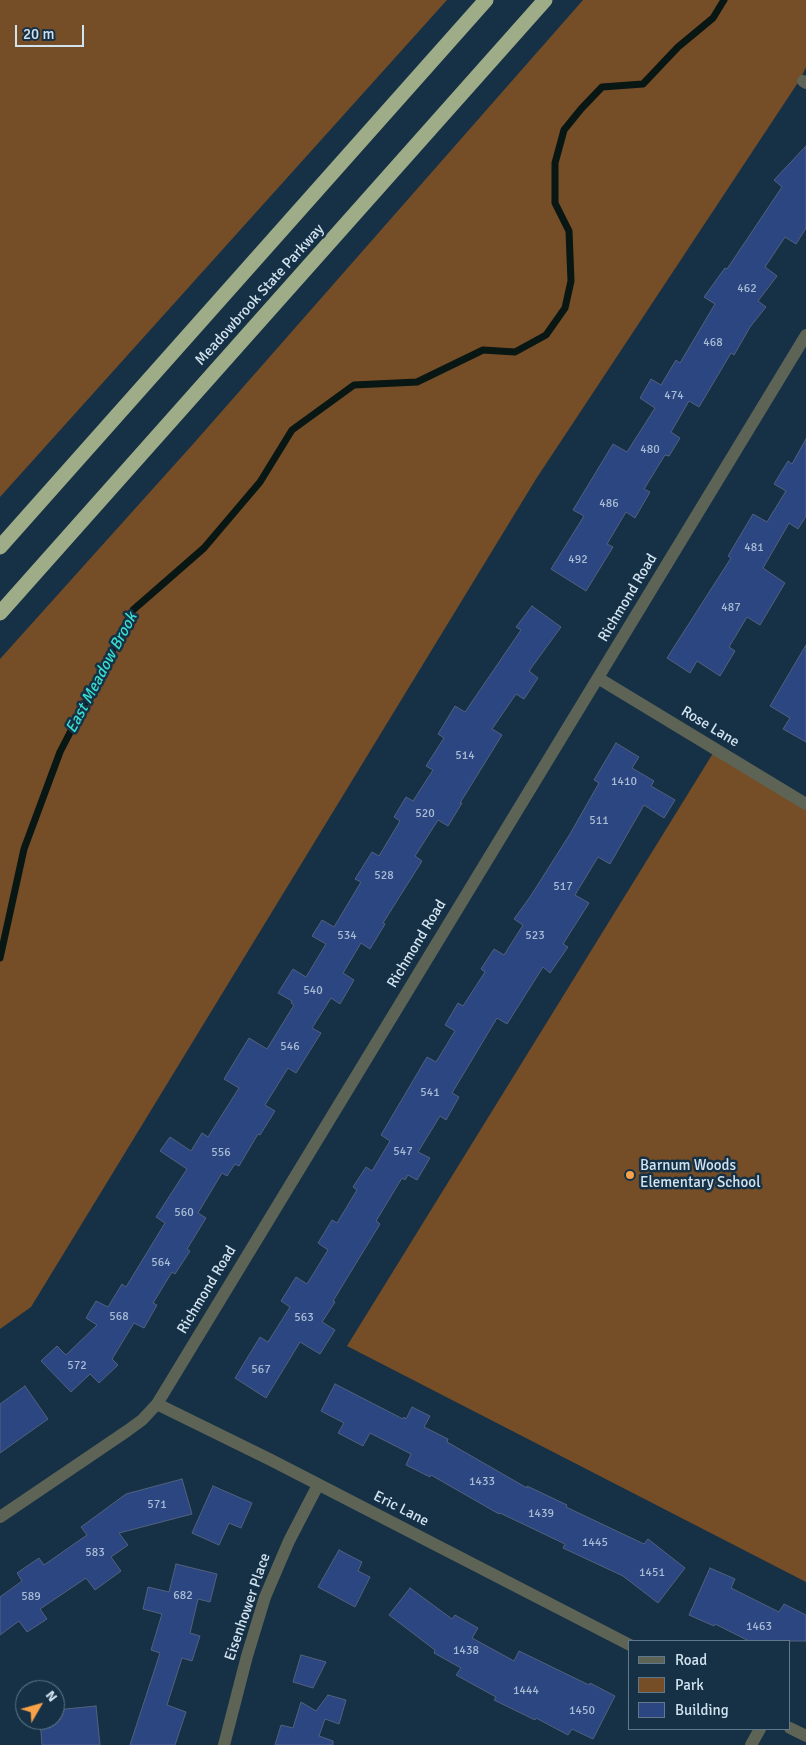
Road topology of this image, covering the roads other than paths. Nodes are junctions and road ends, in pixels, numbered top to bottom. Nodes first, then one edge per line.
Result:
1 (486, 0) edge
2 (545, 0) edge
3 (806, 335) edge
4 (0, 547) edge
5 (0, 613) edge
6 (598, 678) junction
7 (806, 804) edge
8 (157, 1404) junction
9 (318, 1485) junction
10 (0, 1518) edge
11 (628, 1644) edge
12 (791, 1728) edge
13 (759, 1730) edge
14 (806, 1736) edge
15 (224, 1745) edge
16 (751, 1745) edge

1 - 4 highway, Meadowbrook State Parkway
2 - 5 highway, Meadowbrook State Parkway
3 - 6 street, Richmond Road
6 - 7 street, Rose Lane
6 - 8 street, Richmond Road
8 - 9 street, Eric Lane
8 - 10 street, Richmond Road
9 - 11 street, Eric Lane
9 - 15 street, Eisenhower Place
12 - 14 street
13 - 16 street

